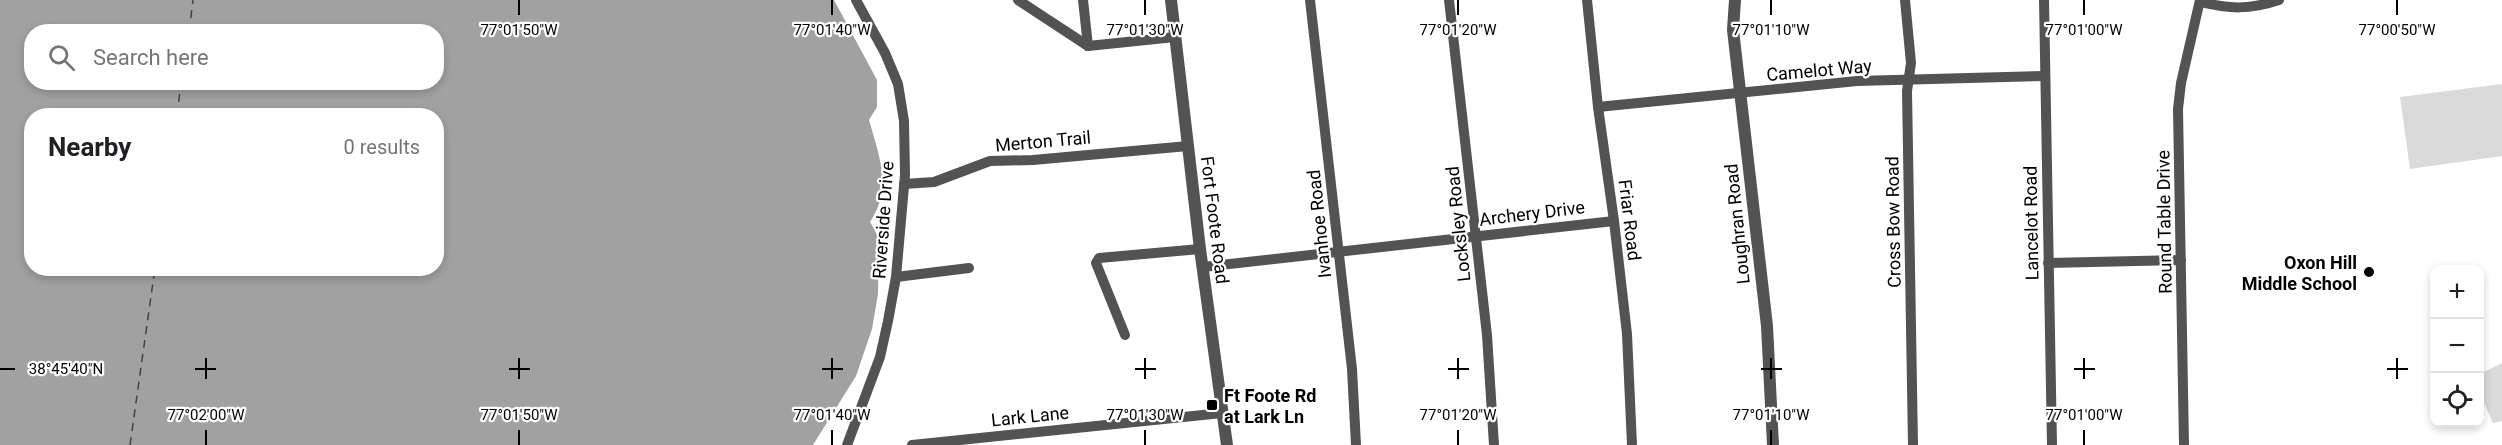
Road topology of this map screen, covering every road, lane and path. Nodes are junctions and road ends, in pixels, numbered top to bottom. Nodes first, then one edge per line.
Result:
1 (856, 0) edge
2 (1018, 0) edge
3 (1083, 0) edge
4 (1171, 0) edge
5 (1311, 0) edge
6 (1449, 0) edge
7 (1587, 0) edge
8 (1735, 0) edge
9 (1905, 0) edge
10 (2044, 0) edge
11 (2279, 0) edge
12 (2200, 1) edge
13 (1175, 37) junction
14 (1088, 46) junction
15 (2044, 76) junction
16 (1909, 80) junction
17 (1741, 94) junction
18 (1598, 107) junction
19 (1188, 146) junction
20 (904, 184) junction
21 (1614, 220) junction
22 (1476, 237) junction
23 (1200, 249) junction
24 (1339, 252) junction
25 (2181, 260) junction
26 (2048, 263) junction
27 (1203, 267) junction
28 (969, 268) dead end
29 (896, 277) junction
30 (1125, 335) dead end
31 (1222, 413) junction
32 (847, 445) edge
33 (912, 445) edge
34 (1227, 445) edge
35 (1356, 445) edge
36 (1494, 445) edge
37 (1632, 445) edge
38 (1773, 445) edge
39 (1913, 445) edge
40 (2052, 445) edge
41 (2184, 445) edge

1 - 20 street, Riverside Drive
2 - 14 street
3 - 14 street
4 - 13 street, Fort Foote Road
5 - 24 street, Ivanhoe Road
6 - 22 street, Locksley Road
7 - 18 street, Friar Road
8 - 17 street, Loughran Road
9 - 16 street, Cross Bow Road
10 - 15 street, Lancelot Road
11 - 12 street
12 - 25 street, Round Table Drive
13 - 14 street
13 - 19 street, Fort Foote Road
15 - 16 street, Camelot Way
15 - 26 street, Lancelot Road
16 - 17 street, Camelot Way
16 - 39 street, Cross Bow Road
17 - 18 street, Camelot Way
17 - 38 street, Loughran Road
18 - 21 street, Friar Road
19 - 20 street, Merton Trail
19 - 23 street, Fort Foote Road
20 - 29 street, Riverside Drive
21 - 22 street, Archery Drive
21 - 37 street, Friar Road
22 - 24 street, Archery Drive
22 - 36 street, Locksley Road
23 - 27 street, Fort Foote Road
23 - 30 street
24 - 27 street, Archery Drive
24 - 35 street, Ivanhoe Road
25 - 26 street
25 - 41 street, Round Table Drive
26 - 40 street, Lancelot Road
27 - 31 street, Fort Foote Road
28 - 29 street
29 - 32 street, Riverside Drive
31 - 33 street, Lark Lane
31 - 34 street, Fort Foote Road

